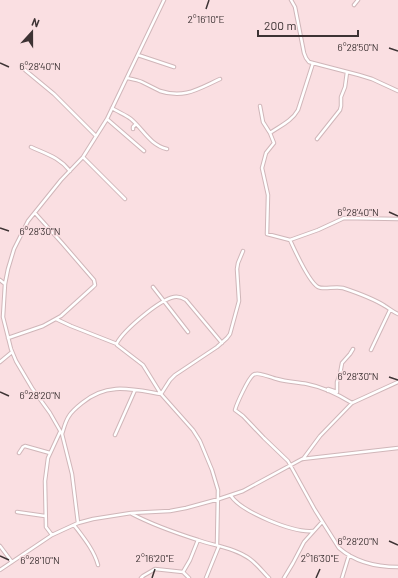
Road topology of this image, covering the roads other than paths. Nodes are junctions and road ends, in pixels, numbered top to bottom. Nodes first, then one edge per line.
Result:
1 (164, 0) edge
2 (291, 0) edge
3 (358, 0) edge
4 (354, 5) dead end
5 (138, 55) junction
6 (313, 63) junction
7 (174, 67) dead end
8 (25, 70) dead end
9 (347, 72) junction
10 (127, 78) junction
11 (220, 79) dead end
12 (398, 91) edge
13 (260, 106) dead end
14 (112, 108) junction
15 (107, 118) junction
16 (136, 124) junction
17 (133, 129) dead end
18 (270, 133) junction
19 (96, 136) junction
20 (317, 139) dead end
21 (30, 147) dead end
22 (167, 149) dead end
23 (144, 151) dead end
24 (83, 157) junction
25 (70, 171) junction
26 (125, 199) dead end
27 (35, 213) junction
28 (398, 219) edge
29 (290, 240) junction
30 (243, 251) dead end
31 (0, 280) edge
32 (5, 284) junction
33 (153, 287) dead end
34 (164, 302) junction
35 (390, 310) junction
36 (398, 314) edge
37 (2, 316) edge
38 (56, 319) junction
39 (188, 332) dead end
40 (8, 338) junction
41 (222, 343) junction
42 (117, 344) junction
43 (353, 348) dead end
44 (371, 350) dead end
45 (12, 352) junction
46 (0, 362) edge
47 (398, 382) edge
48 (135, 390) junction
49 (328, 391) junction
50 (161, 394) junction
51 (352, 404) junction
52 (61, 432) junction
53 (114, 435) dead end
54 (398, 448) edge
55 (19, 453) dead end
56 (50, 453) junction
57 (302, 459) junction
58 (291, 465) junction
59 (230, 496) junction
60 (218, 499) junction
61 (17, 512) dead end
62 (131, 513) junction
63 (45, 516) junction
64 (322, 522) junction
65 (78, 523) junction
66 (74, 525) junction
67 (313, 531) junction
68 (52, 535) junction
69 (198, 540) junction
70 (0, 546) edge
71 (218, 546) junction
72 (349, 556) junction
73 (12, 562) junction
74 (98, 565) dead end
75 (398, 567) edge
76 (0, 570) edge
77 (183, 572) junction
78 (141, 578) edge
79 (189, 578) edge
80 (206, 578) edge
81 (269, 578) edge
82 (284, 578) edge
83 (342, 578) edge

1 - 5 street
2 - 6 street
3 - 4 street
5 - 7 street
5 - 10 street
6 - 9 street
6 - 18 street
8 - 19 street
9 - 12 street
9 - 20 street
10 - 11 street
10 - 14 street
13 - 18 street
14 - 15 street
14 - 16 street
15 - 19 street
15 - 23 street
16 - 17 street
16 - 22 street
18 - 29 street
19 - 24 street
21 - 25 street
24 - 25 street
24 - 26 street
25 - 27 street
27 - 32 street
27 - 38 street
28 - 29 street
29 - 35 street
30 - 41 street
31 - 32 street
32 - 37 street
33 - 34 street
34 - 39 street
34 - 41 street
34 - 42 street
35 - 36 street
35 - 44 street
37 - 40 street
38 - 40 street
38 - 42 street
40 - 45 street
41 - 50 street
42 - 50 street
43 - 49 street
45 - 46 street
45 - 52 street
47 - 51 street
48 - 50 street
48 - 52 street
48 - 53 street
49 - 51 street
49 - 58 street
50 - 60 street
51 - 57 street
52 - 56 street
52 - 65 street
54 - 57 street
55 - 56 street
56 - 63 street
57 - 58 street
58 - 59 street
58 - 64 street
59 - 60 street
59 - 67 street
60 - 62 street
60 - 71 street
61 - 63 street
62 - 65 street
62 - 69 street
63 - 68 street
64 - 67 street
64 - 72 street
65 - 66 street
66 - 68 street
66 - 74 street
67 - 82 street
68 - 73 street
69 - 71 street
69 - 77 street
70 - 73 street
71 - 80 street
71 - 81 street
72 - 75 street
72 - 83 street
73 - 76 street
77 - 78 street
77 - 79 street

